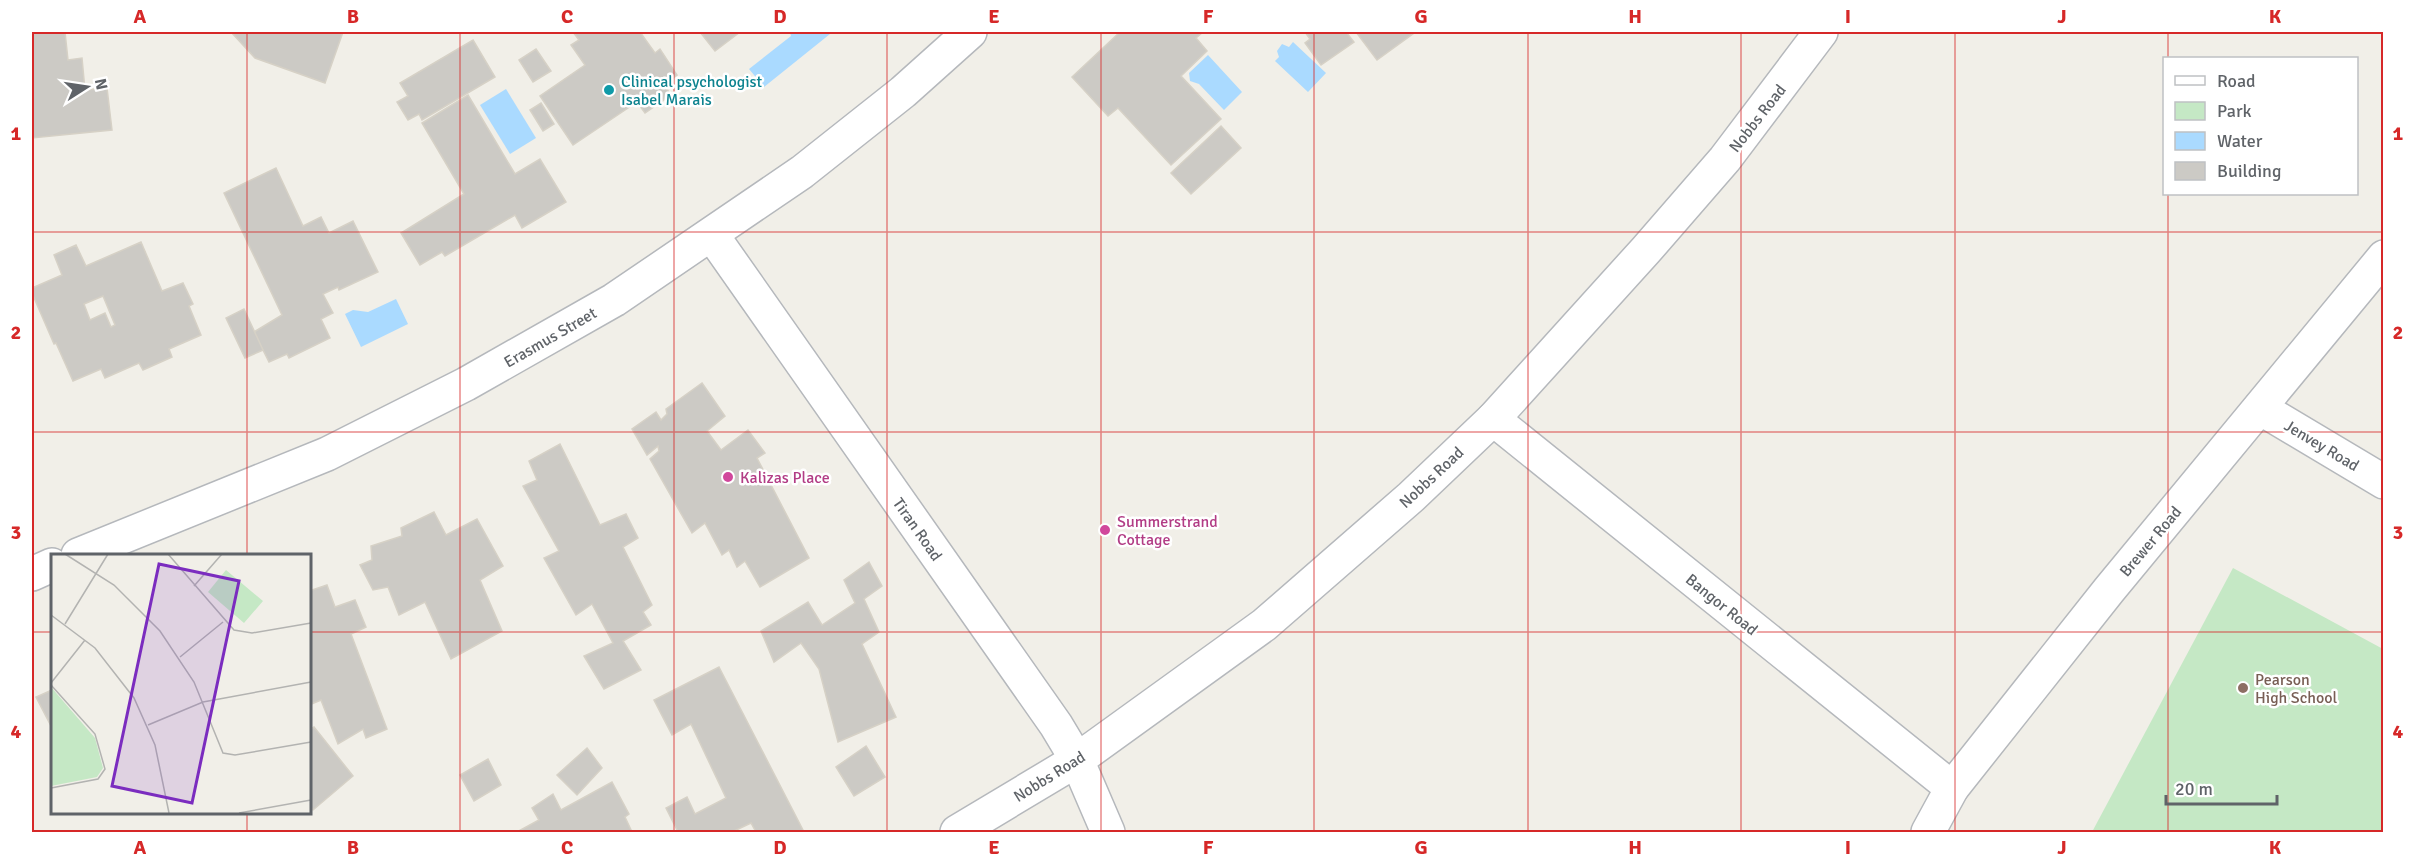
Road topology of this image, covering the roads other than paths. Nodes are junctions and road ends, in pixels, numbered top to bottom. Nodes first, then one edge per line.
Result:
1 (970, 32) edge
2 (1821, 32) edge
3 (712, 235) junction
4 (2384, 257) edge
5 (2260, 408) junction
6 (1493, 419) junction
7 (2384, 482) edge
8 (80, 554) edge
9 (51, 565) edge
10 (32, 574) edge
11 (1077, 760) junction
12 (1952, 788) junction
13 (957, 832) edge
14 (1108, 832) edge
15 (1928, 832) edge

1 - 3 street, Erasmus Street
2 - 6 street, Nobbs Road
3 - 8 street, Erasmus Street
3 - 11 street, Tiran Road
4 - 5 street, Brewer Road
5 - 7 street, Jenvey Road
5 - 12 street, Brewer Road
6 - 11 street, Nobbs Road
6 - 12 street, Bangor Road
9 - 10 street
11 - 13 street, Nobbs Road
11 - 14 street, Tiran Road
12 - 15 street, Brewer Road

